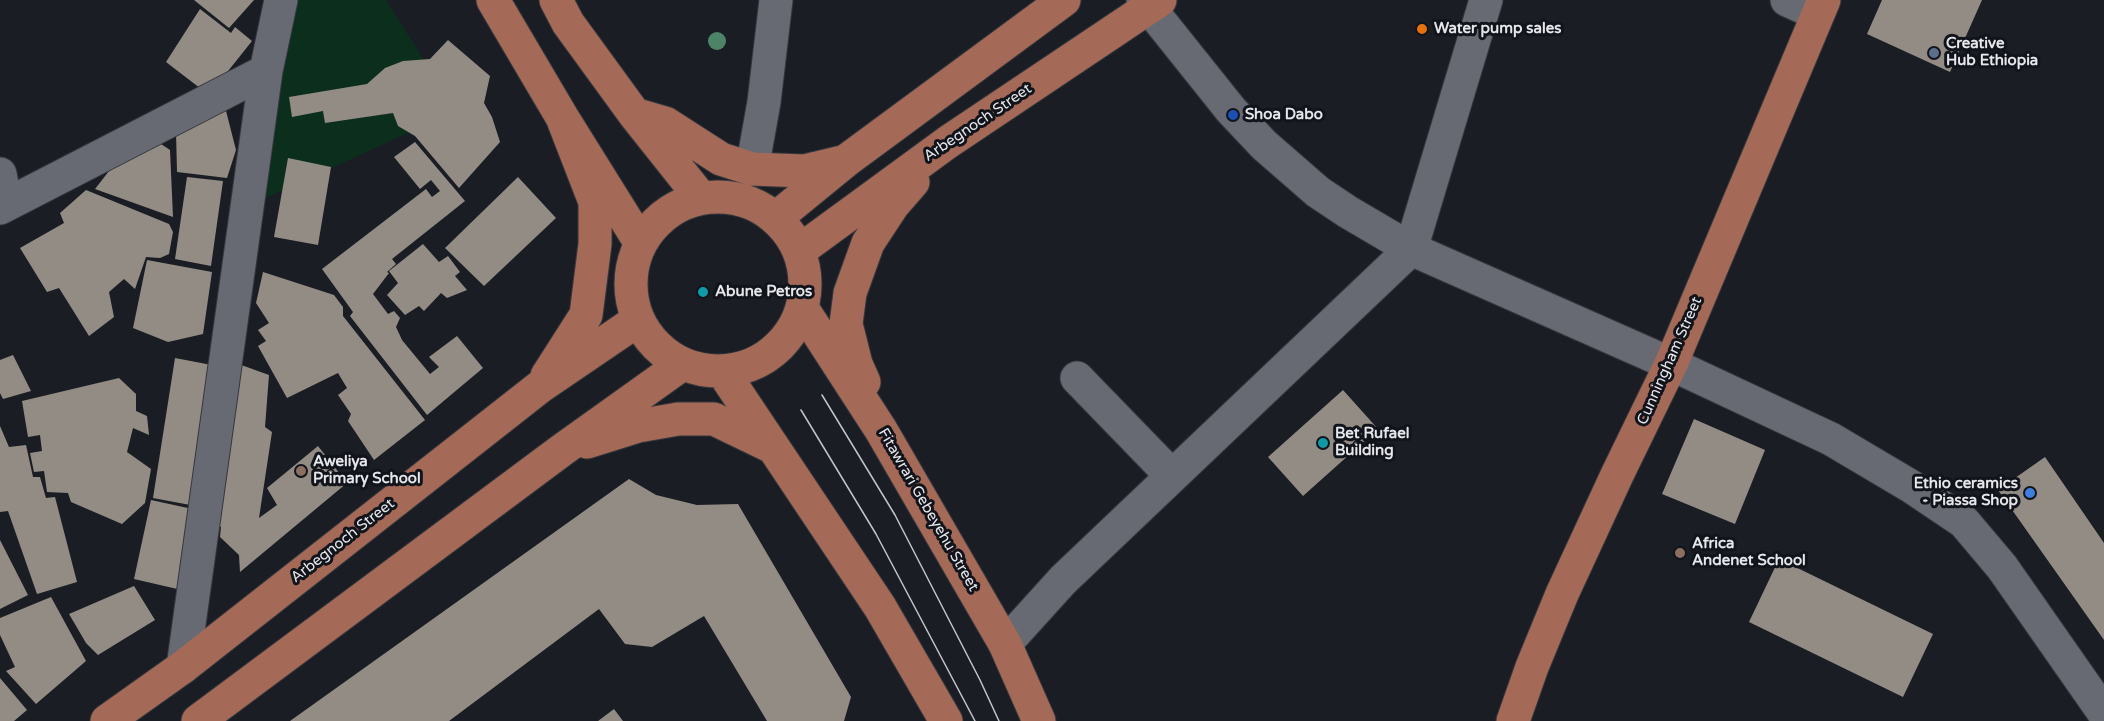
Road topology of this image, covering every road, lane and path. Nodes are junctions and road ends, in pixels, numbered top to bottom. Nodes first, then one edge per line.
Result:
1 (281, 0) edge
2 (493, 0) edge
3 (556, 0) edge
4 (776, 0) edge
5 (1064, 0) edge
6 (1486, 0) edge
7 (1787, 0) edge
8 (1151, 3) edge
9 (1821, 7) edge
10 (266, 71) junction
11 (635, 115) junction
12 (562, 117) junction
13 (948, 142) junction
14 (847, 160) junction
15 (752, 169) junction
16 (0, 174) edge
17 (701, 198) junction
18 (3, 207) edge
19 (776, 218) junction
20 (640, 242) junction
21 (1412, 249) junction
22 (799, 251) junction
23 (802, 308) junction
24 (638, 321) junction
25 (681, 364) junction
26 (1671, 364) junction
27 (723, 372) junction
28 (1077, 378) dead end
29 (541, 386) junction
30 (891, 447) junction
31 (774, 448) junction
32 (562, 450) junction
33 (1172, 476) junction
34 (1005, 644) junction
35 (183, 667) junction
36 (2104, 713) edge
37 (943, 720) edge
38 (107, 721) edge
39 (198, 721) edge
40 (1039, 721) edge
41 (1514, 721) edge

1 - 10 street
2 - 12 main road
3 - 11 main road
4 - 15 street
5 - 14 main road
6 - 21 street
7 - 9 street
8 - 13 main road, Arbegnoch Street
8 - 21 street
9 - 26 main road, Cunningham Street
10 - 18 street
10 - 35 street
11 - 15 main road
11 - 17 main road
12 - 20 main road
12 - 29 main road
13 - 22 main road, Arbegnoch Street
13 - 30 main road
14 - 15 main road
14 - 19 main road
16 - 18 street
17 - 19 main road
17 - 20 main road
19 - 22 main road
20 - 24 main road
21 - 26 street
21 - 33 street
22 - 23 main road
23 - 27 main road
23 - 30 main road, Fitawrari Gebeyehu Street
24 - 25 main road
24 - 29 main road, Arbegnoch Street
25 - 27 main road
25 - 32 main road
26 - 36 street
26 - 41 main road, Cunningham Street
27 - 31 main road
28 - 33 street
29 - 35 main road, Arbegnoch Street
30 - 34 main road, Fitawrari Gebeyehu Street
31 - 32 main road
31 - 37 main road
32 - 39 main road
33 - 34 street
34 - 40 main road, Fitawrari Gebeyehu Street
35 - 38 main road, Arbegnoch Street

